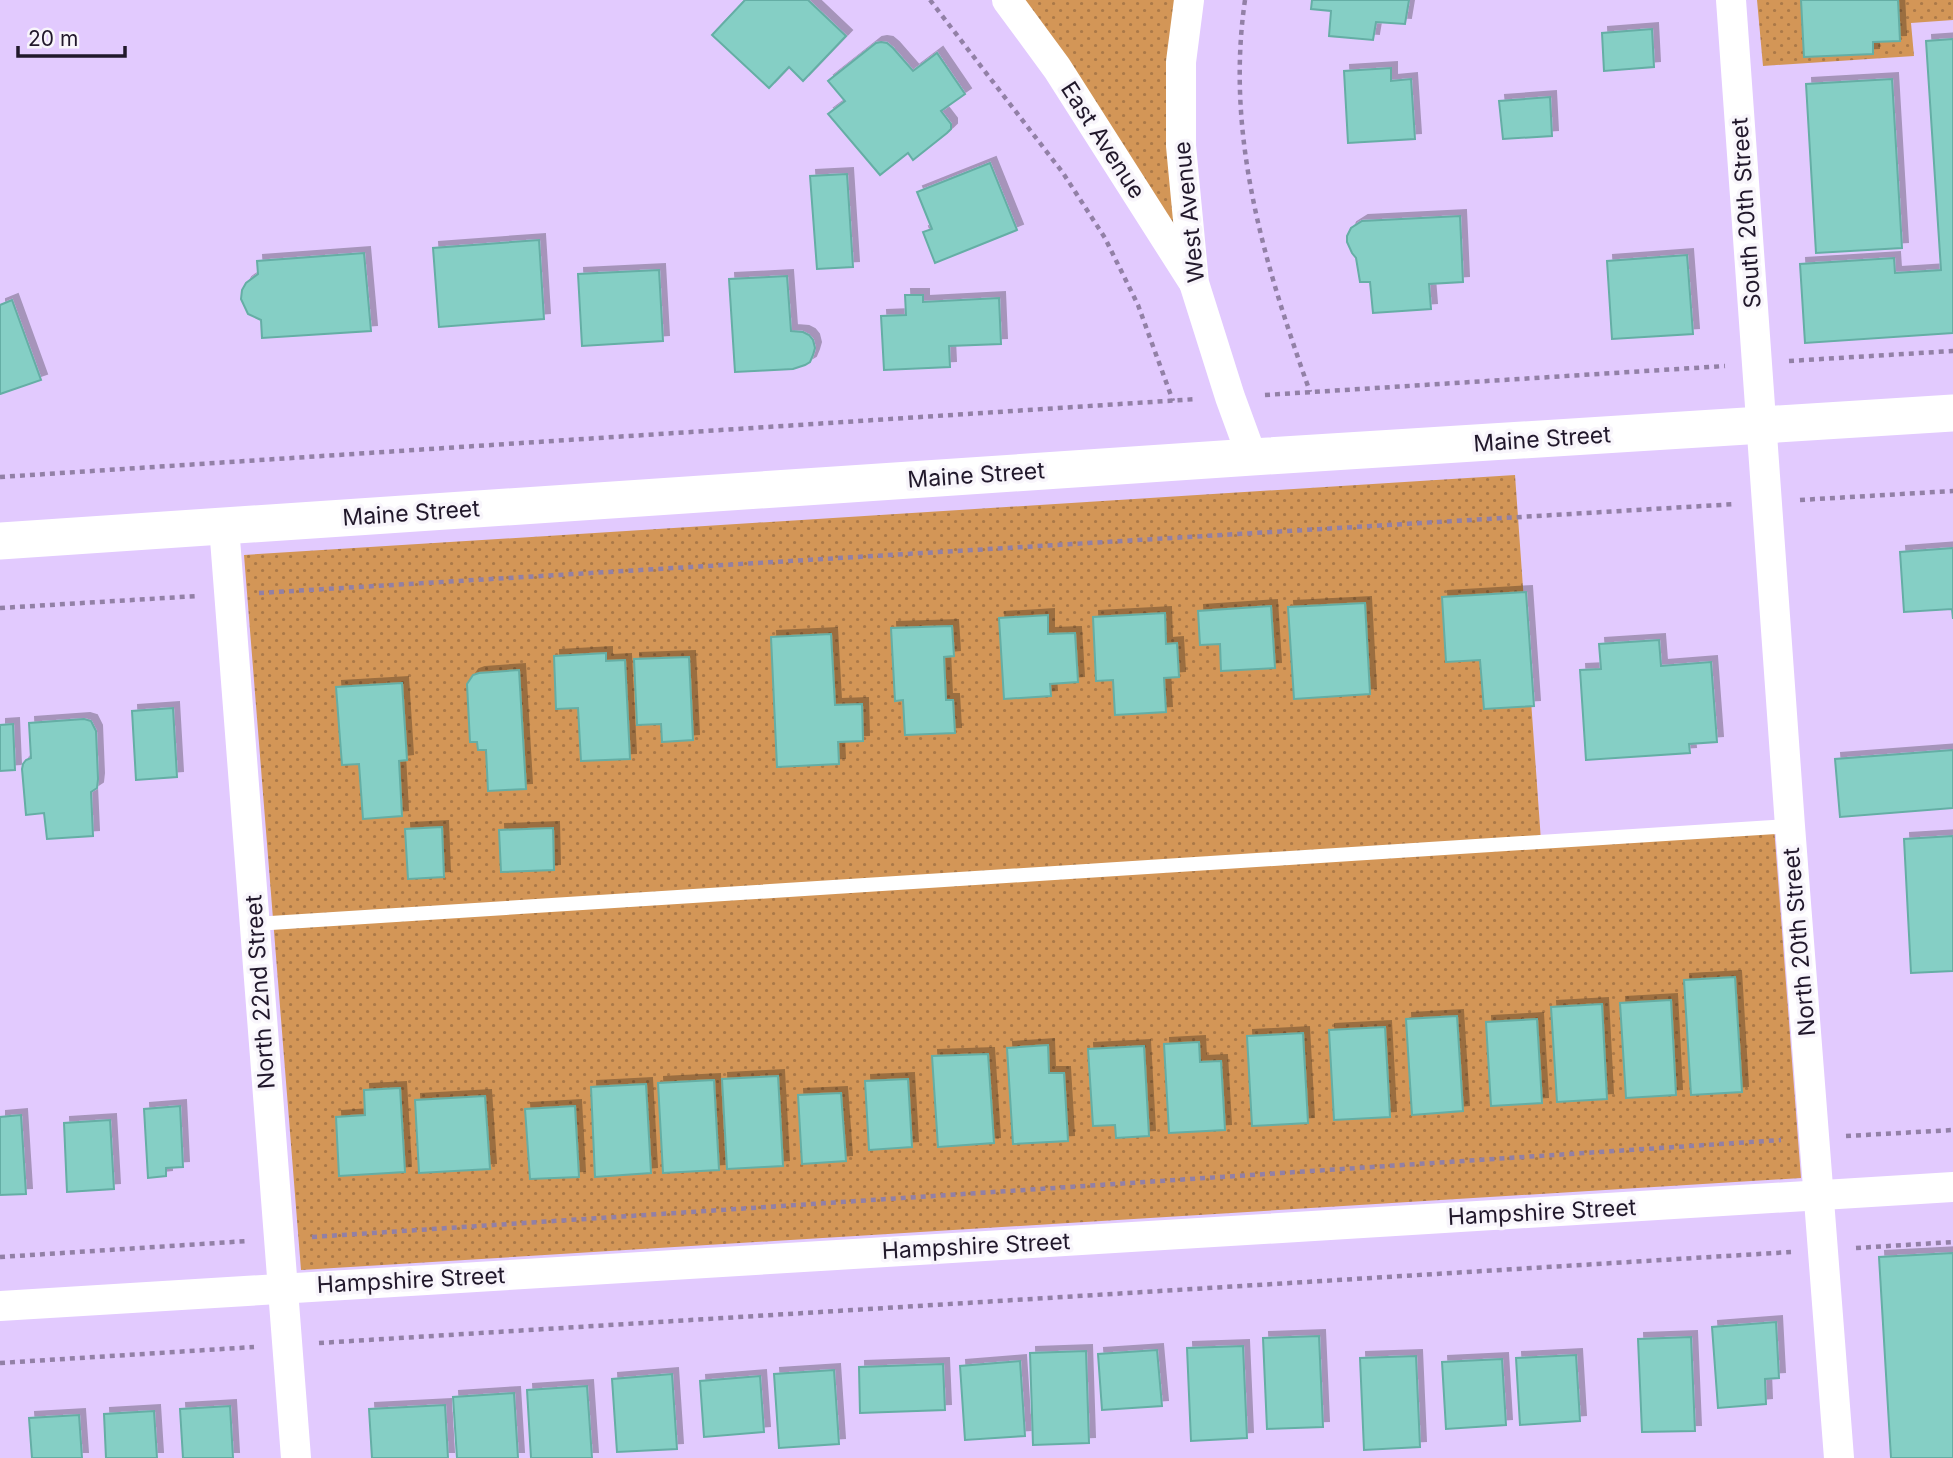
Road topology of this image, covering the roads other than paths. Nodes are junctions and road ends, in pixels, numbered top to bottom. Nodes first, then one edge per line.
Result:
1 (1007, 0) edge
2 (1189, 0) edge
3 (1731, 0) edge
4 (1195, 283) junction
5 (1953, 413) edge
6 (1760, 425) junction
7 (1252, 457) junction
8 (224, 526) junction
9 (0, 541) edge
10 (1790, 826) junction
11 (255, 924) junction
12 (1953, 1187) edge
13 (1819, 1195) junction
14 (283, 1288) junction
15 (0, 1306) edge
16 (296, 1458) edge
17 (1839, 1458) edge

1 - 4 street, East Avenue
2 - 4 street, West Avenue
3 - 6 street, South 20th Street
4 - 7 street, West Avenue
5 - 6 street, Maine Street
6 - 7 street, Maine Street
6 - 10 street, North 20th Street
7 - 8 street, Maine Street
8 - 9 street, Maine Street
8 - 11 street, North 22nd Street
10 - 11 lane
10 - 13 street, North 20th Street
11 - 14 street, North 22nd Street
12 - 13 street, Hampshire Street
13 - 14 street, Hampshire Street
13 - 17 street, North 20th Street
14 - 15 street, Hampshire Street
14 - 16 street, North 22nd Street

